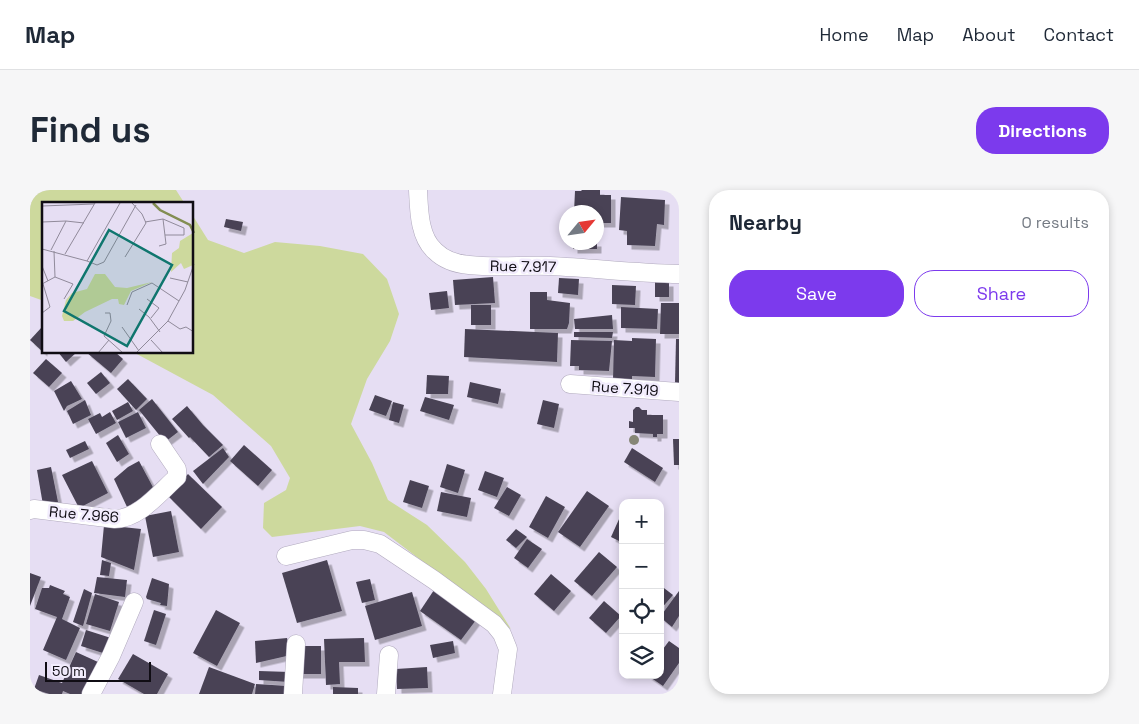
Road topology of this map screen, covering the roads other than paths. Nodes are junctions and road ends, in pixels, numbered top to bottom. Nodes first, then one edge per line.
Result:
1 (418, 190) edge
2 (679, 274) edge
3 (570, 384) dead end
4 (679, 392) edge
5 (160, 444) dead end
6 (30, 510) edge
7 (286, 556) dead end
8 (134, 602) dead end
9 (296, 644) dead end
10 (389, 655) dead end
11 (91, 694) edge
12 (293, 694) edge
13 (386, 694) edge
14 (502, 694) edge

1 - 2 street, Rue 7.917
3 - 4 street, Rue 7.919
5 - 6 street, Rue 7.966
7 - 14 street
8 - 11 street
9 - 12 street
10 - 13 street

